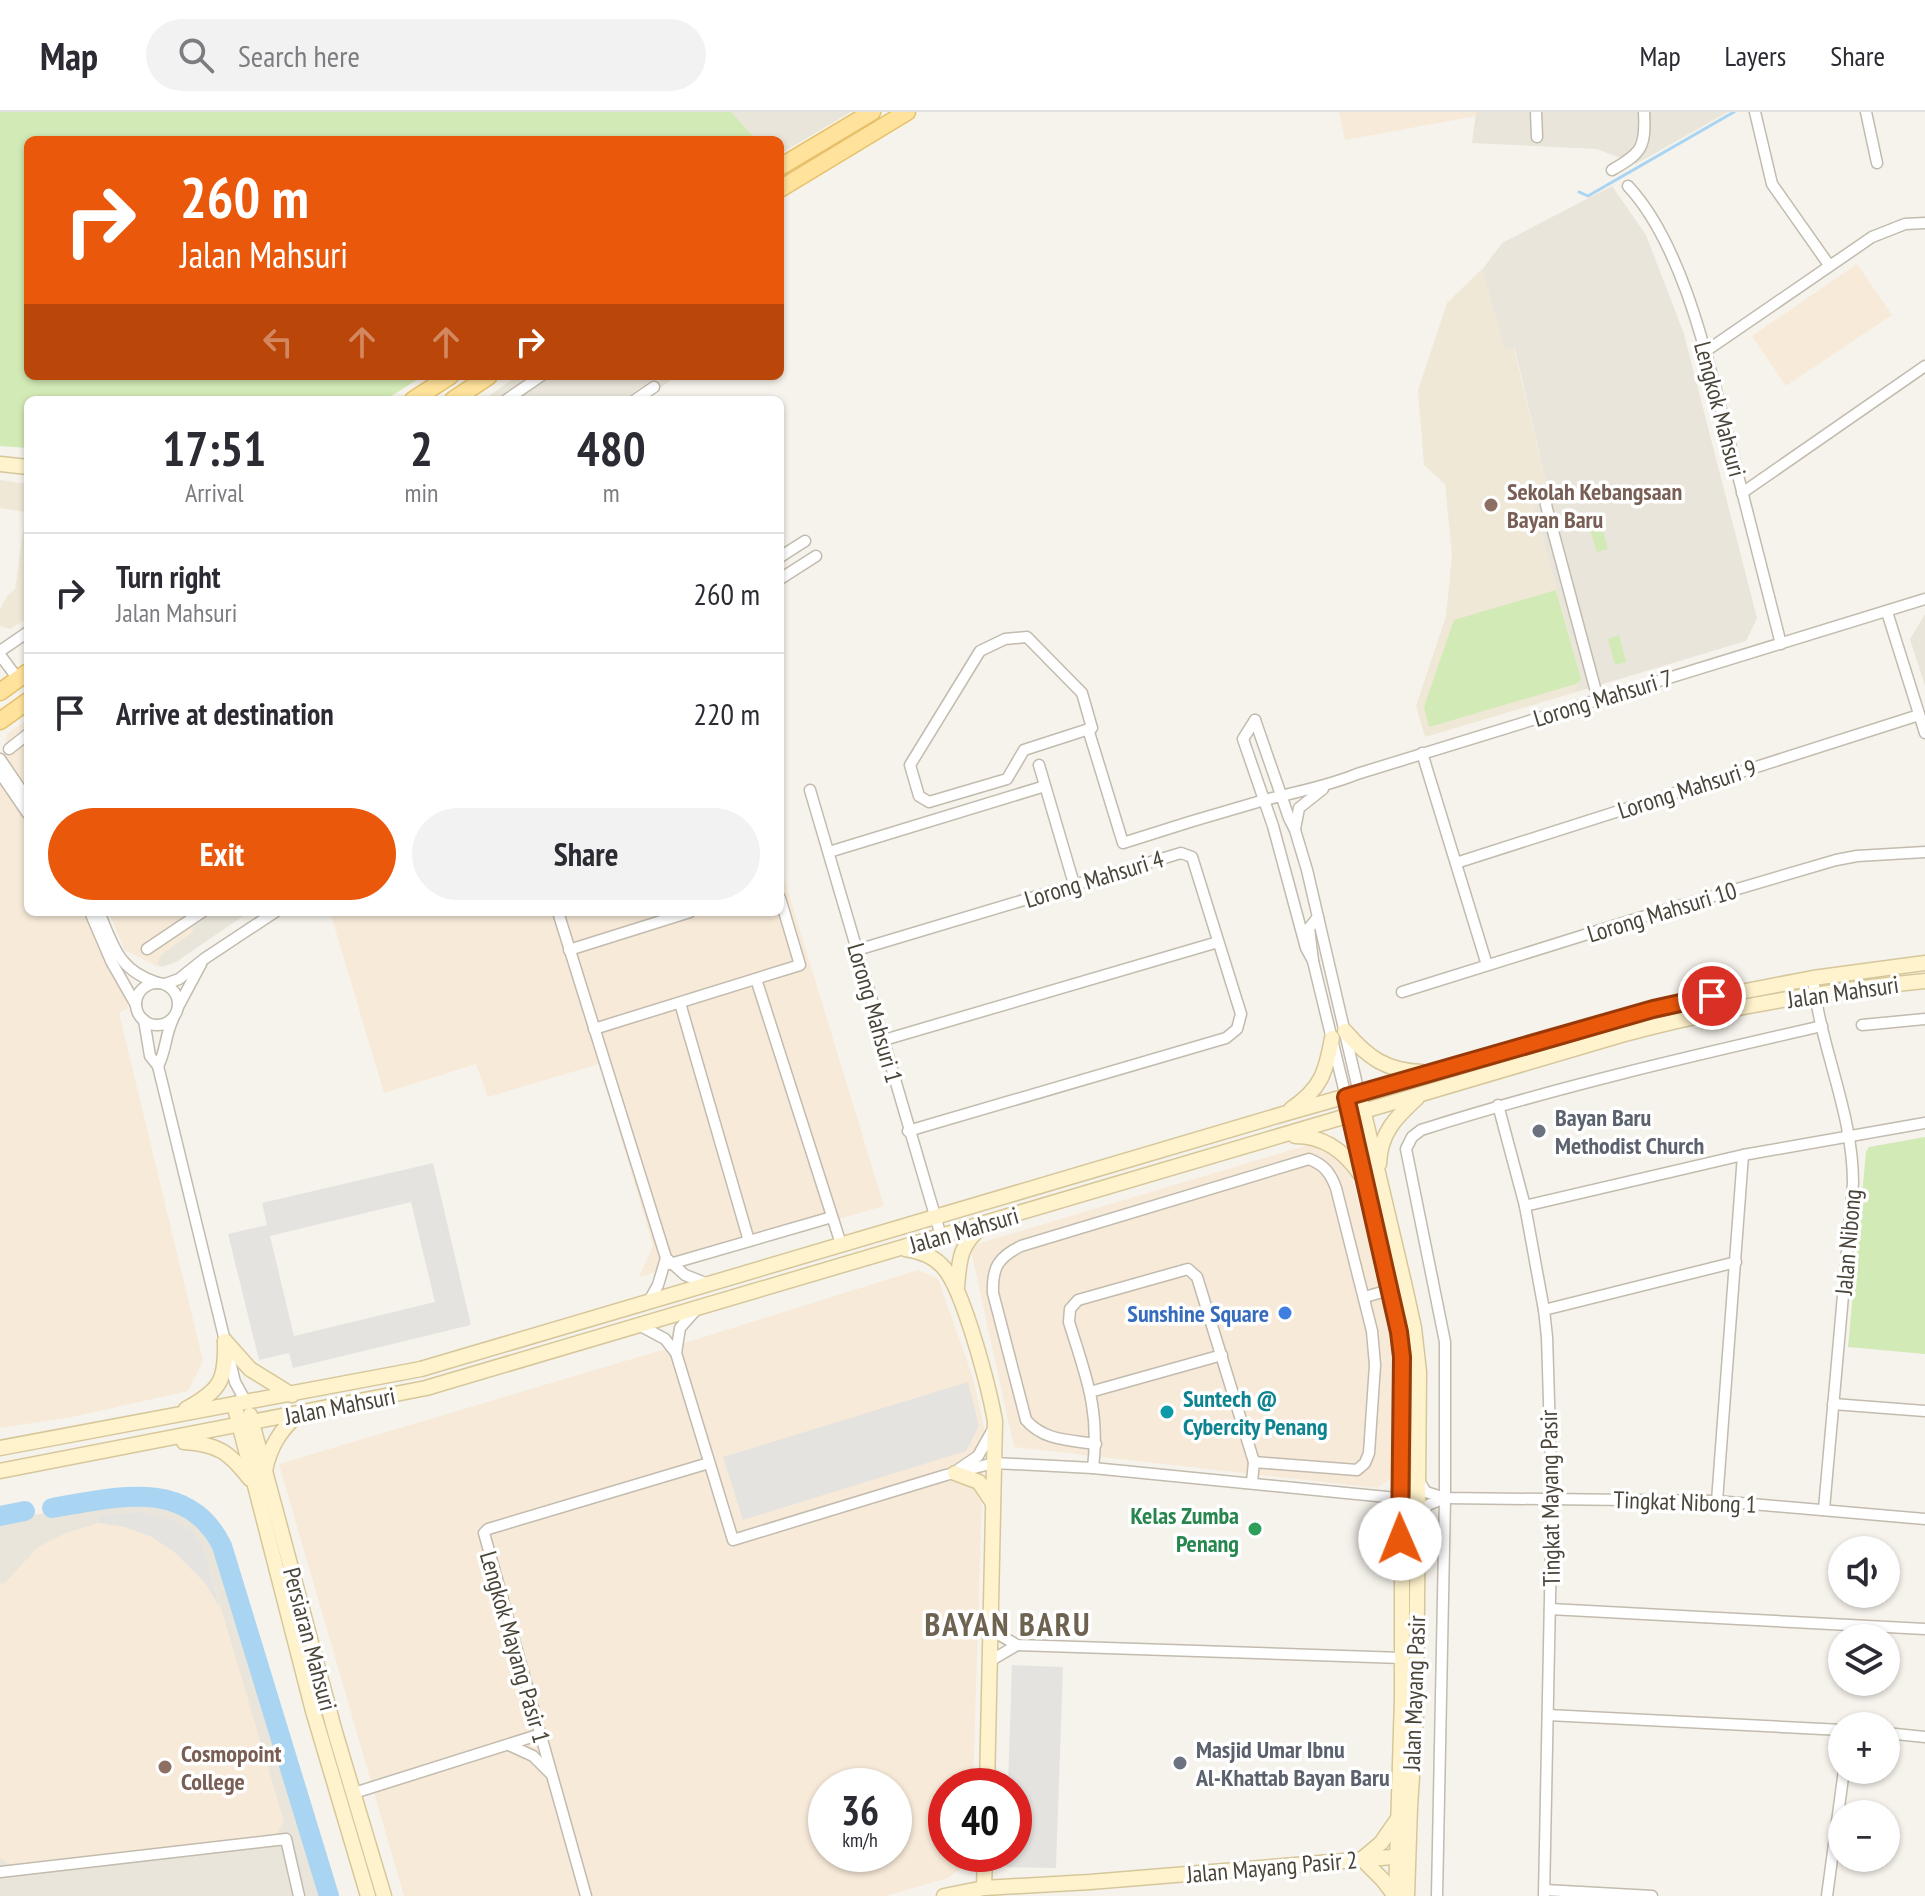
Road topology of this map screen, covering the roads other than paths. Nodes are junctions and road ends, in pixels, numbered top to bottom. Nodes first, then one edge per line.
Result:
1 (872, 112) edge
2 (907, 112) edge
3 (1536, 112) edge
4 (1644, 112) edge
5 (1755, 112) edge
6 (1866, 112) edge
7 (1537, 137) dead end
8 (1877, 163) dead end
9 (784, 165) edge
10 (1612, 170) dead end
11 (1628, 186) dead end
12 (784, 187) edge
13 (1925, 223) edge
14 (1829, 265) junction
15 (1706, 351) junction
16 (1925, 366) edge
17 (444, 380) edge
18 (483, 380) edge
19 (535, 380) edge
20 (654, 387) dead end
21 (419, 396) edge
22 (459, 396) edge
23 (512, 396) edge
24 (641, 396) edge
25 (0, 464) edge
26 (24, 467) edge
27 (1742, 493) junction
28 (1548, 497) dead end
29 (805, 541) dead end
30 (784, 554) edge
31 (816, 556) dead end
32 (784, 576) edge
33 (1925, 599) edge
34 (1887, 612) junction
35 (24, 635) edge
36 (1781, 644) junction
37 (0, 653) edge
38 (23, 675) edge
39 (0, 692) edge
40 (1598, 699) junction
41 (24, 704) edge
42 (1919, 715) junction
43 (0, 721) edge
44 (1088, 729) junction
45 (1925, 733) edge
46 (24, 737) edge
47 (9, 749) dead end
48 (1422, 753) junction
49 (0, 759) edge
50 (1039, 765) dead end
51 (0, 773) edge
52 (1045, 786) junction
53 (1325, 787) junction
54 (810, 790) dead end
55 (24, 794) edge
56 (1281, 796) junction
57 (1264, 800) junction
58 (24, 808) edge
59 (1295, 830) junction
60 (829, 852) junction
61 (1925, 852) edge
62 (1456, 863) junction
63 (1074, 884) junction
64 (784, 911) edge
65 (92, 916) edge
66 (100, 916) edge
67 (187, 916) edge
68 (269, 916) edge
69 (559, 916) edge
70 (677, 916) edge
71 (1318, 917) junction
72 (1218, 942) junction
73 (147, 949) dead end
74 (569, 950) junction
75 (857, 950) junction
76 (114, 958) junction
77 (204, 959) junction
78 (1313, 961) junction
79 (1925, 963) edge
80 (1487, 965) junction
81 (1813, 978) junction
82 (756, 979) junction
83 (1925, 981) edge
84 (161, 984) junction
85 (1402, 992) dead end
86 (1815, 994) junction
87 (680, 1003) junction
88 (136, 1005) junction
89 (177, 1010) junction
90 (1925, 1019) edge
91 (144, 1020) junction
92 (1862, 1025) dead end
93 (1822, 1026) junction
94 (594, 1029) junction
95 (1339, 1035) junction
96 (884, 1040) junction
97 (158, 1066) junction
98 (1436, 1073) junction
99 (1353, 1095) junction
100 (1420, 1095) junction
101 (1498, 1105) junction
102 (1357, 1114) junction
103 (1280, 1115) junction
104 (1925, 1123) edge
105 (908, 1131) junction
106 (1850, 1136) junction
107 (1271, 1139) junction
108 (1743, 1155) junction
109 (1371, 1179) junction
110 (1525, 1206) junction
111 (832, 1217) junction
112 (935, 1217) junction
113 (988, 1223) junction
114 (941, 1236) junction
115 (749, 1241) junction
116 (841, 1244) junction
117 (899, 1249) junction
118 (668, 1261) junction
119 (1736, 1262) junction
120 (708, 1284) junction
121 (957, 1287) junction
122 (1389, 1290) junction
123 (1365, 1297) junction
124 (649, 1301) junction
125 (698, 1308) junction
126 (1544, 1310) junction
127 (639, 1325) junction
128 (225, 1341) junction
129 (676, 1353) junction
130 (1222, 1355) junction
131 (1090, 1392) junction
132 (292, 1395) junction
133 (240, 1403) junction
134 (1833, 1404) junction
135 (1925, 1411) edge
136 (175, 1414) junction
137 (298, 1414) junction
138 (995, 1421) junction
139 (245, 1424) junction
140 (167, 1440) junction
141 (1096, 1444) junction
142 (0, 1448) edge
143 (1254, 1462) junction
144 (709, 1463) junction
145 (994, 1463) junction
146 (1093, 1468) junction
147 (0, 1471) edge
148 (265, 1473) junction
149 (1416, 1473) junction
150 (950, 1474) junction
151 (252, 1482) junction
152 (1252, 1482) junction
153 (1445, 1498) junction
154 (1552, 1498) junction
155 (1400, 1499) junction
156 (1417, 1500) junction
157 (1717, 1501) junction
158 (993, 1503) junction
159 (1824, 1509) junction
160 (1925, 1519) edge
161 (1417, 1520) junction
162 (1550, 1609) junction
163 (1925, 1629) edge
164 (991, 1630) junction
165 (1017, 1645) junction
166 (1402, 1658) junction
167 (990, 1661) junction
168 (1548, 1715) junction
169 (1828, 1729) edge
170 (541, 1734) junction
171 (1900, 1734) edge
172 (1925, 1737) edge
173 (507, 1745) junction
174 (987, 1768) edge
175 (553, 1776) junction
176 (1842, 1784) edge
177 (354, 1793) junction
178 (1399, 1817) junction
179 (1403, 1856) junction
180 (1362, 1859) junction
181 (0, 1872) edge
182 (984, 1872) edge
183 (984, 1888) junction
184 (1544, 1893) edge
185 (299, 1896) edge
186 (368, 1896) edge
187 (384, 1896) edge
188 (586, 1896) edge
189 (944, 1896) edge
190 (1395, 1896) edge
191 (1407, 1896) edge
192 (1437, 1896) edge
193 (1652, 1896) edge
194 (1827, 1896) edge

1 - 9 main road
2 - 12 main road
3 - 7 street
4 - 10 street
5 - 14 street
6 - 8 street
11 - 15 street, Lengkok Mahsuri
13 - 14 street
14 - 15 street
15 - 27 street, Lengkok Mahsuri
16 - 27 street
17 - 21 main road
18 - 22 main road
19 - 23 street
20 - 24 street
25 - 26 street
27 - 36 street, Lengkok Mahsuri
28 - 40 street
29 - 30 street
31 - 32 street
33 - 34 street, Lorong Mahsuri 7
34 - 36 street, Lorong Mahsuri 7
34 - 42 street
35 - 37 street
36 - 40 street, Lorong Mahsuri 7
37 - 38 street
38 - 39 main road
40 - 48 street, Lorong Mahsuri 7
41 - 43 main road
42 - 45 street
42 - 62 street, Lorong Mahsuri 9
44 - 44 street
44 - 57 street, Lorong Mahsuri 7
46 - 47 street
48 - 53 street, Lorong Mahsuri 7
48 - 62 street
49 - 55 street
50 - 52 street
51 - 58 street
52 - 60 street
52 - 63 street
53 - 56 street, Lorong Mahsuri 7
53 - 59 street
54 - 60 street, Lorong Mahsuri 1
56 - 57 street, Lorong Mahsuri 7
56 - 57 street
56 - 59 street
57 - 78 street
59 - 71 street
60 - 75 street, Lorong Mahsuri 1
61 - 80 street, Lorong Mahsuri 10
62 - 80 street
63 - 72 street, Lorong Mahsuri 4
63 - 75 street, Lorong Mahsuri 4
64 - 82 street
65 - 76 street
66 - 76 street
67 - 73 street
68 - 77 street, Persiaran Mahsuri
69 - 74 street
70 - 74 street
71 - 78 street
71 - 95 street
72 - 96 street
72 - 105 street, Lorong Mahsuri 4
74 - 94 street
75 - 96 street, Lorong Mahsuri 1
76 - 84 street
76 - 88 street
77 - 84 street, Persiaran Mahsuri
77 - 89 street, Persiaran Mahsuri
78 - 95 street
79 - 81 street, Jalan Mahsuri
80 - 85 street, Lorong Mahsuri 10
81 - 86 street, Jalan Nibong
81 - 98 street, Jalan Mahsuri
82 - 87 street
82 - 111 street
83 - 86 street, Jalan Mahsuri
84 - 88 street
84 - 89 street
86 - 93 street, Jalan Nibong
86 - 100 street, Jalan Mahsuri
87 - 94 street
87 - 115 street
88 - 91 street
89 - 91 street
89 - 97 street, Persiaran Mahsuri
90 - 92 street
91 - 97 street, Persiaran Mahsuri
93 - 101 street
93 - 106 street, Jalan Nibong
94 - 118 street
95 - 98 street
95 - 99 street
95 - 103 street
96 - 105 street, Lorong Mahsuri 1
97 - 128 street, Persiaran Mahsuri
98 - 99 street, Jalan Mahsuri
99 - 102 street, Jalan Mayang Pasir
99 - 103 street, Jalan Mahsuri
100 - 102 street, Jalan Mahsuri
100 - 109 street
101 - 110 street, Tingkat Mayang Pasir
101 - 153 street, Jalan Mayang Pasir
102 - 107 street, Jalan Mahsuri
102 - 109 street, Jalan Mayang Pasir
103 - 112 street, Jalan Mahsuri
104 - 106 street
105 - 112 street, Lorong Mahsuri 1
106 - 108 street
106 - 134 street, Jalan Nibong
107 - 109 street
107 - 113 street, Jalan Mahsuri
108 - 110 street
108 - 119 street
109 - 122 street, Jalan Mayang Pasir
109 - 149 street, Jalan Mayang Pasir
110 - 126 street, Tingkat Mayang Pasir
111 - 115 street
111 - 116 street
112 - 114 street, Lorong Mahsuri 1
112 - 116 street, Jalan Mahsuri
113 - 114 street, Jalan Mahsuri
113 - 121 street
114 - 117 street, Jalan Mahsuri
115 - 118 street
116 - 120 street, Jalan Mahsuri
117 - 121 street
117 - 125 street, Jalan Mahsuri
118 - 120 street
118 - 124 street
119 - 126 street
119 - 157 street
120 - 124 street, Jalan Mahsuri
121 - 138 street
122 - 123 street
122 - 155 street, Jalan Mayang Pasir
123 - 141 street
123 - 143 street
124 - 132 street, Jalan Mahsuri
125 - 127 street, Jalan Mahsuri
125 - 129 street
126 - 154 street, Tingkat Mayang Pasir
127 - 129 street
127 - 137 street, Jalan Mahsuri
128 - 132 street
128 - 133 street, Persiaran Mahsuri
128 - 136 street
129 - 144 street
130 - 131 street
130 - 131 street
130 - 143 street
131 - 141 street
132 - 133 street, Jalan Mahsuri
133 - 136 street, Jalan Mahsuri
133 - 139 street, Persiaran Mahsuri
134 - 135 street
134 - 159 street, Jalan Nibong
136 - 142 street, Jalan Mahsuri
137 - 139 street, Jalan Mahsuri
137 - 148 street
138 - 145 street
138 - 150 street
139 - 140 street, Jalan Mahsuri
139 - 148 street, Persiaran Mahsuri
139 - 151 street, Persiaran Mahsuri
140 - 147 street, Jalan Mahsuri
140 - 151 street
141 - 146 street
143 - 152 street
144 - 150 street
144 - 170 street, Lengkok Mayang Pasir 1
145 - 146 street
145 - 150 street
145 - 158 street
146 - 152 street
148 - 177 street, Persiaran Mahsuri
149 - 153 street
149 - 156 street, Jalan Mayang Pasir
150 - 158 street
151 - 186 street, Persiaran Mahsuri
152 - 155 street
153 - 154 street, Tingkat Nibong 1
153 - 161 street
153 - 192 street, Jalan Mayang Pasir
154 - 157 street, Tingkat Nibong 1
154 - 162 street, Tingkat Mayang Pasir
155 - 156 street
155 - 166 street, Jalan Mayang Pasir
156 - 161 street, Jalan Mayang Pasir
157 - 159 street, Tingkat Nibong 1
158 - 164 street
159 - 160 street, Tingkat Nibong 1
161 - 179 street, Jalan Mayang Pasir
162 - 163 street
162 - 168 street, Tingkat Mayang Pasir
164 - 165 street
164 - 167 street
165 - 166 street
165 - 167 street
166 - 178 street, Jalan Mayang Pasir
167 - 174 street
168 - 169 street
168 - 184 street, Tingkat Mayang Pasir
170 - 173 street
170 - 175 street, Lengkok Mayang Pasir 1
171 - 172 street
173 - 175 street
173 - 177 street
175 - 188 street, Lengkok Mayang Pasir 1
176 - 194 street
177 - 187 street, Persiaran Mahsuri
178 - 179 street, Jalan Mayang Pasir
178 - 180 street
179 - 180 street, Jalan Mayang Pasir 2
179 - 190 street, Jalan Mayang Pasir
179 - 191 street, Jalan Mayang Pasir
180 - 183 street, Jalan Mayang Pasir 2
180 - 190 street
181 - 185 street
182 - 183 street
183 - 189 street, Jalan Mayang Pasir 2
184 - 193 street

